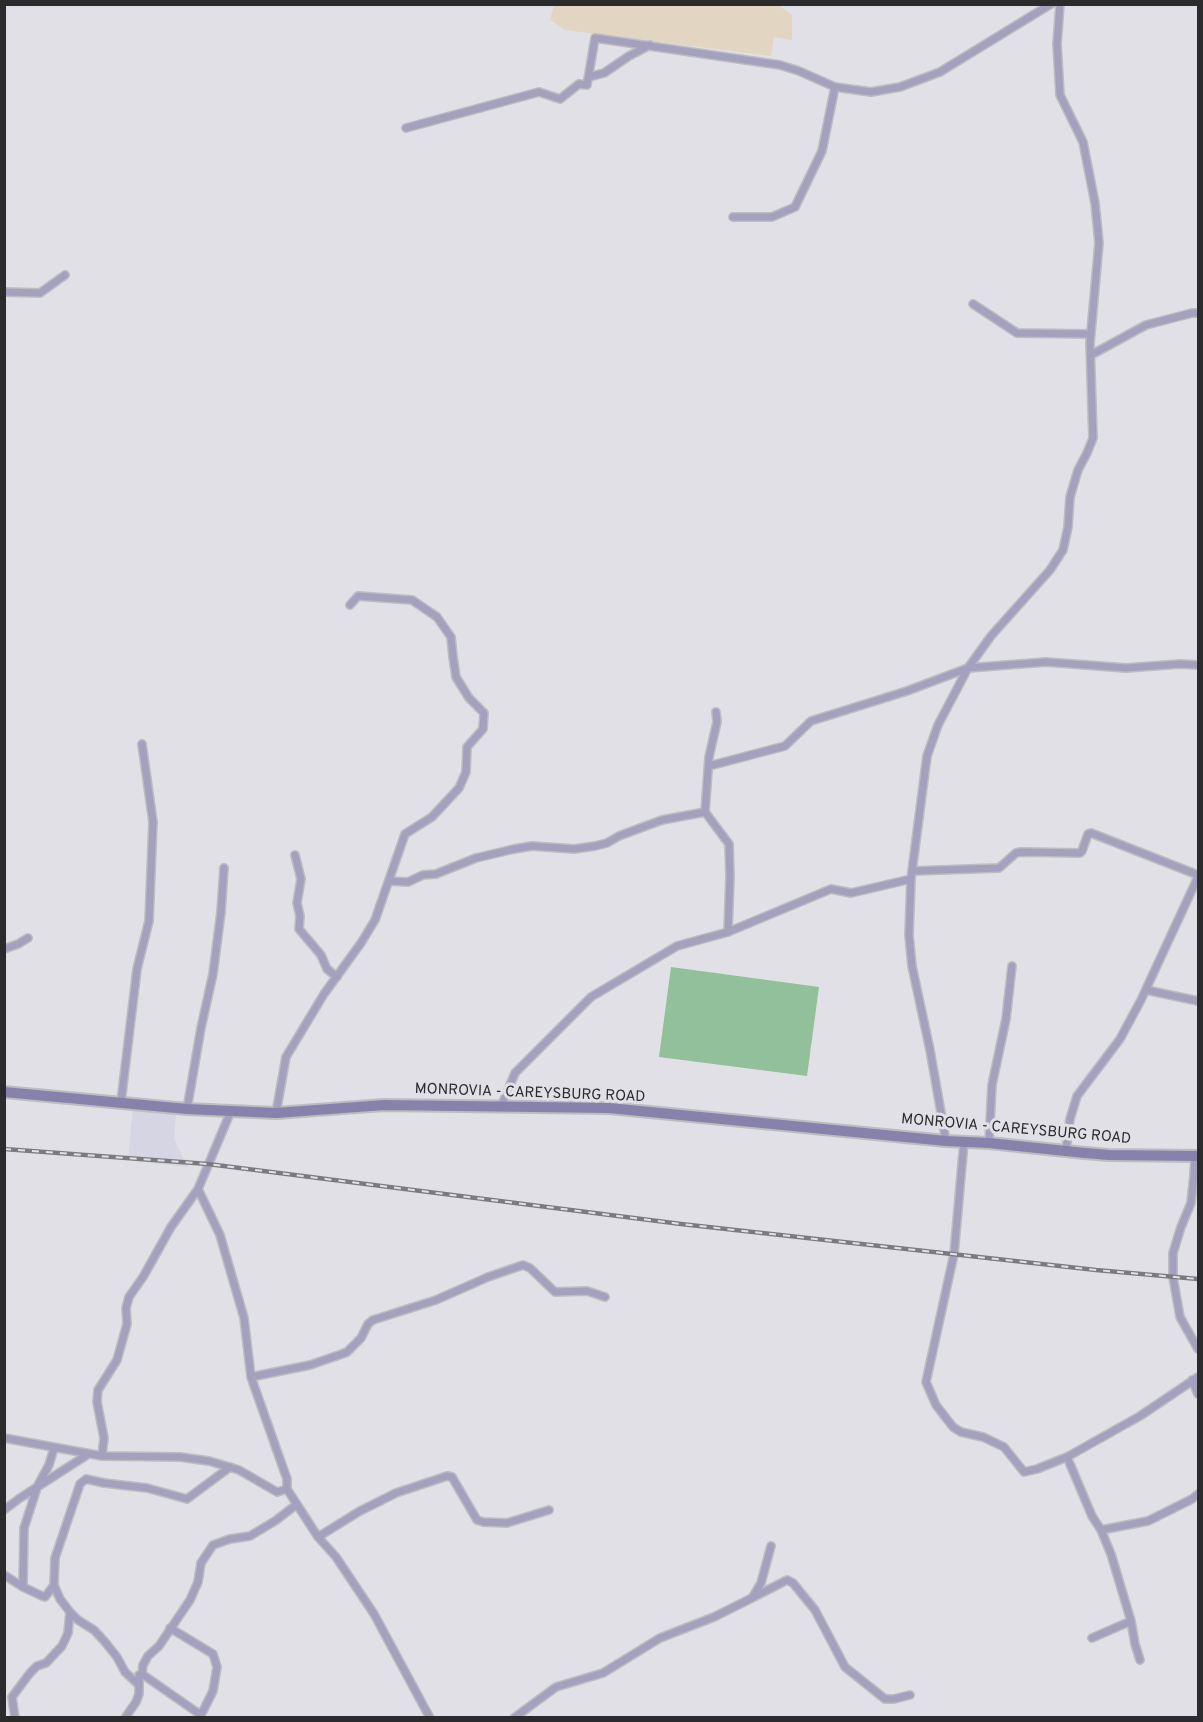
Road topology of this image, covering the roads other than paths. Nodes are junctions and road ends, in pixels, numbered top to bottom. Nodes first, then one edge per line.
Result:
1 (1052, 4) edge
2 (1060, 4) edge
3 (650, 45) junction
4 (589, 77) junction
5 (835, 87) junction
6 (406, 128) dead end
7 (733, 217) dead end
8 (65, 275) dead end
9 (4, 292) edge
10 (973, 304) dead end
11 (1198, 313) edge
12 (1091, 334) junction
13 (1091, 354) junction
14 (350, 605) dead end
15 (1198, 665) edge
16 (968, 668) junction
17 (716, 712) dead end
18 (142, 744) dead end
19 (709, 766) junction
20 (705, 812) junction
21 (296, 855) dead end
22 (224, 868) dead end
23 (912, 875) junction
24 (1198, 876) edge
25 (389, 881) junction
26 (728, 932) junction
27 (28, 938) dead end
28 (4, 950) edge
29 (1012, 966) dead end
30 (337, 977) junction
31 (1146, 990) junction
32 (1198, 1001) edge
33 (4, 1092) edge
34 (121, 1102) junction
35 (501, 1107) junction
36 (187, 1109) junction
37 (231, 1111) junction
38 (276, 1113) junction
39 (946, 1141) junction
40 (964, 1142) junction
41 (989, 1143) junction
42 (1066, 1150) junction
43 (1197, 1156) edge
44 (198, 1189) junction
45 (605, 1297) dead end
46 (1198, 1350) edge
47 (251, 1377) junction
48 (1195, 1378) edge
49 (1198, 1394) edge
50 (4, 1438) edge
51 (54, 1448) junction
52 (87, 1455) junction
53 (102, 1456) junction
54 (1067, 1456) junction
55 (230, 1467) junction
56 (38, 1487) junction
57 (287, 1490) junction
58 (1198, 1494) edge
59 (296, 1505) junction
60 (4, 1510) edge
61 (549, 1510) dead end
62 (1101, 1530) junction
63 (318, 1537) junction
64 (771, 1546) dead end
65 (4, 1575) edge
66 (54, 1585) junction
67 (23, 1587) junction
68 (752, 1598) junction
69 (70, 1612) junction
70 (1131, 1621) junction
71 (170, 1628) junction
72 (1092, 1638) dead end
73 (1140, 1660) dead end
74 (142, 1674) junction
75 (139, 1685) junction
76 (910, 1695) dead end
77 (15, 1718) edge
78 (125, 1718) edge
79 (430, 1718) edge
80 (514, 1718) edge

1 - 5 street
2 - 12 street
3 - 4 street
3 - 4 street
3 - 5 street
4 - 6 street
5 - 7 street
8 - 9 street
10 - 12 street
11 - 13 street
12 - 13 street
13 - 16 street
14 - 25 street
15 - 16 street
16 - 19 street
16 - 23 street
17 - 19 street
18 - 34 street
19 - 20 street
20 - 25 street
20 - 26 street
21 - 30 street
22 - 36 street
23 - 24 street
23 - 26 street
23 - 39 street
24 - 31 street
25 - 30 street
26 - 35 street
27 - 28 street
29 - 41 street
30 - 38 street
31 - 32 street
31 - 42 street
33 - 34 main road, MONROVIA - CAREYSBURG ROAD
34 - 36 main road, MONROVIA - CAREYSBURG ROAD
35 - 38 main road, MONROVIA - CAREYSBURG ROAD
35 - 39 main road, MONROVIA - CAREYSBURG ROAD
36 - 37 main road, MONROVIA - CAREYSBURG ROAD
37 - 38 main road, MONROVIA - CAREYSBURG ROAD
37 - 44 street
39 - 40 main road, MONROVIA - CAREYSBURG ROAD
40 - 41 main road, MONROVIA - CAREYSBURG ROAD
40 - 54 street
41 - 42 main road, MONROVIA - CAREYSBURG ROAD
42 - 43 main road, MONROVIA - CAREYSBURG ROAD
43 - 46 street
44 - 47 street
44 - 53 street
45 - 47 street
47 - 57 street
48 - 49 street
48 - 54 street
50 - 51 street
51 - 52 street
51 - 56 street
52 - 53 street
52 - 56 street
53 - 55 street
54 - 62 street
55 - 57 street
55 - 66 street
56 - 60 street
56 - 67 street
57 - 59 street
58 - 62 street
59 - 63 street
59 - 71 street
61 - 63 street
62 - 70 street
63 - 79 street
64 - 68 street
65 - 67 street
66 - 67 street
66 - 69 street
68 - 76 street
68 - 80 street
69 - 75 street
69 - 77 street
70 - 72 street
70 - 73 street
71 - 74 street
71 - 74 street
74 - 75 street
75 - 78 street

